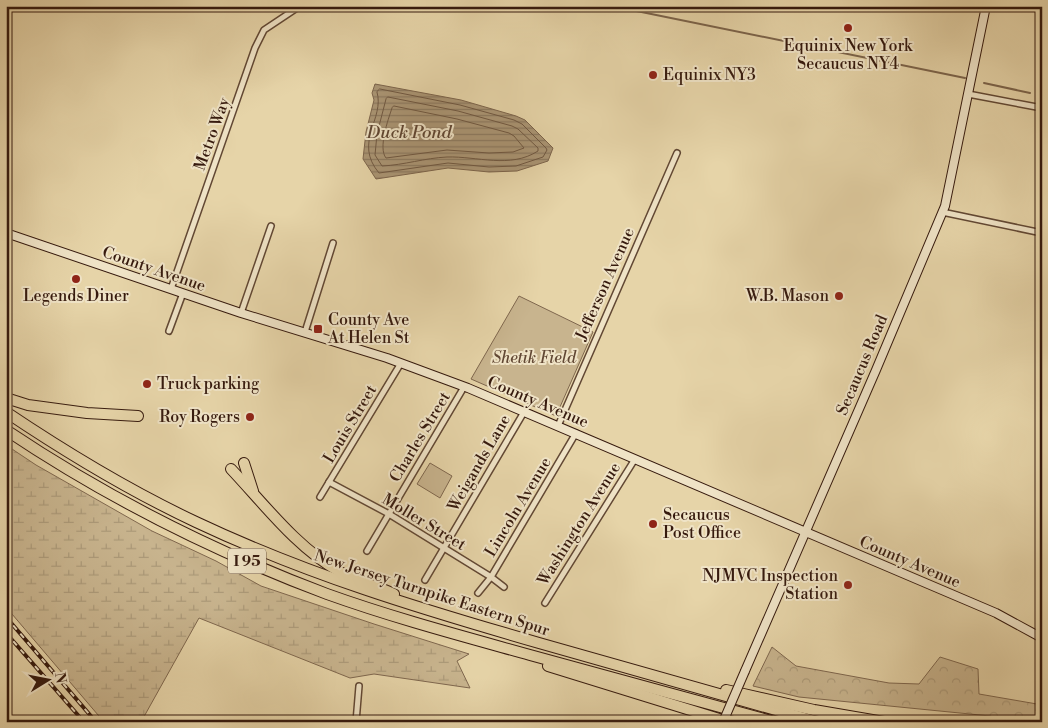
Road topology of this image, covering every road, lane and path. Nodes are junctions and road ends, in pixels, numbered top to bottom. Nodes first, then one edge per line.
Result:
1 (300, 6) edge
2 (986, 6) edge
3 (968, 94) junction
4 (1042, 108) edge
5 (677, 153) dead end
6 (942, 212) junction
7 (271, 226) dead end
8 (1042, 233) edge
9 (6, 234) edge
10 (333, 243) dead end
11 (171, 289) junction
12 (183, 293) junction
13 (241, 312) junction
14 (169, 331) dead end
15 (306, 332) junction
16 (401, 363) junction
17 (464, 387) junction
18 (6, 398) edge
19 (6, 412) edge
20 (524, 412) junction
21 (138, 416) dead end
22 (558, 426) junction
23 (6, 430) edge
24 (576, 434) junction
25 (635, 458) junction
26 (244, 463) dead end
27 (231, 469) dead end
28 (329, 482) junction
29 (255, 494) junction
30 (320, 497) dead end
31 (388, 514) junction
32 (806, 532) junction
33 (444, 548) junction
34 (367, 551) dead end
35 (491, 577) junction
36 (425, 580) dead end
37 (504, 587) dead end
38 (478, 593) dead end
39 (545, 603) dead end
40 (441, 614) junction
41 (1042, 638) edge
42 (508, 648) junction
43 (359, 686) dead end
44 (688, 686) junction
45 (658, 690) junction
46 (356, 722) edge
47 (723, 722) edge
48 (729, 722) edge
49 (749, 722) edge
50 (775, 722) edge
51 (818, 722) edge
52 (884, 722) edge

1 - 11 street, Metro Way
2 - 3 main road, Secaucus Road
3 - 4 street
3 - 6 main road, Secaucus Road
5 - 22 street, Jefferson Avenue
6 - 8 street
6 - 32 main road, Secaucus Road
7 - 13 street
9 - 11 main road, County Avenue
10 - 15 street
11 - 12 main road, County Avenue
12 - 13 main road, County Avenue
12 - 14 street
13 - 15 main road, County Avenue
15 - 16 main road, County Avenue
16 - 17 main road, County Avenue
16 - 28 street, Louis Street
17 - 20 main road, County Avenue
17 - 31 street, Charles Street
18 - 21 highway
19 - 40 highway, New Jersey Turnpike Eastern Spur / I 95
20 - 22 main road, County Avenue
20 - 33 street, Weigands Lane
22 - 24 main road, County Avenue
23 - 42 highway, New Jersey Turnpike Eastern Spur / I 95
24 - 25 main road, County Avenue
24 - 35 street, Lincoln Avenue
25 - 32 main road, County Avenue
25 - 39 street, Washington Avenue
26 - 29 highway
27 - 29 highway
28 - 30 street, Louis Street
28 - 31 street, Moller Street
29 - 40 highway
31 - 33 street, Moller Street
31 - 34 street, Charles Street
32 - 41 main road, County Avenue
32 - 47 main road, Secaucus Road, bridge
33 - 35 street, Moller Street
33 - 36 street, Weigands Lane
35 - 37 street, Moller Street
35 - 38 street, Lincoln Avenue
40 - 44 highway, New Jersey Turnpike Eastern Spur / I 95
42 - 45 highway, New Jersey Turnpike Eastern Spur / I 95
42 - 48 highway
43 - 46 street
44 - 51 highway, New Jersey Turnpike Eastern Spur / I 95
44 - 52 highway
45 - 49 highway
45 - 50 highway, New Jersey Turnpike Eastern Spur / I 95

